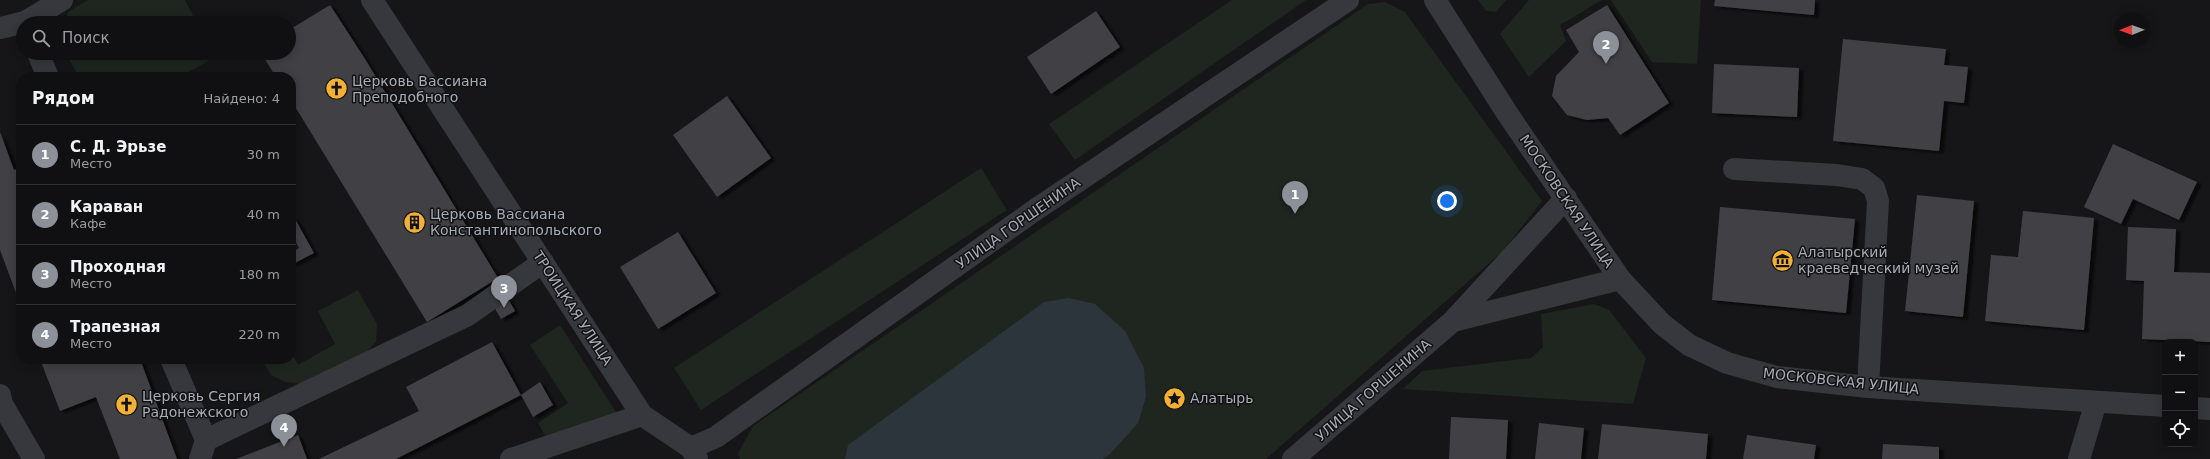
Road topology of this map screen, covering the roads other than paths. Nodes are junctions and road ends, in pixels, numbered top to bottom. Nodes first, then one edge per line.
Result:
1 (62, 0) edge
2 (372, 0) edge
3 (1348, 0) edge
4 (1436, 0) edge
5 (36, 16) edge
6 (16, 25) edge
7 (0, 28) edge
8 (41, 60) edge
9 (46, 72) edge
10 (1734, 168) dead end
11 (1566, 198) junction
12 (543, 262) junction
13 (1620, 280) junction
14 (1453, 321) junction
15 (173, 364) edge
16 (1868, 386) junction
17 (0, 396) edge
18 (2096, 402) junction
19 (2162, 406) edge
20 (2198, 408) edge
21 (2210, 409) edge
22 (642, 415) junction
23 (203, 449) edge
24 (694, 453) edge
25 (34, 459) edge
26 (511, 459) edge
27 (1293, 459) edge
28 (2079, 459) edge

1 - 5 street
2 - 12 street, ТРОИЦКАЯ УЛИЦА
3 - 24 street, УЛИЦА ГОРШЕНИНА
4 - 11 street, МОСКОВСКАЯ УЛИЦА
6 - 7 street
8 - 9 street
10 - 16 street
11 - 13 street, МОСКОВСКАЯ УЛИЦА
11 - 14 street, УЛИЦА ГОРШЕНИНА
12 - 22 street, ТРОИЦКАЯ УЛИЦА
12 - 23 street
13 - 14 street, УЛИЦА ГОРШЕНИНА
13 - 16 street, МОСКОВСКАЯ УЛИЦА
14 - 27 street, УЛИЦА ГОРШЕНИНА
15 - 23 street
16 - 18 street, МОСКОВСКАЯ УЛИЦА
17 - 25 street
18 - 19 street, МОСКОВСКАЯ УЛИЦА
18 - 28 street
20 - 21 street
22 - 24 street, ТРОИЦКАЯ УЛИЦА
22 - 26 street

